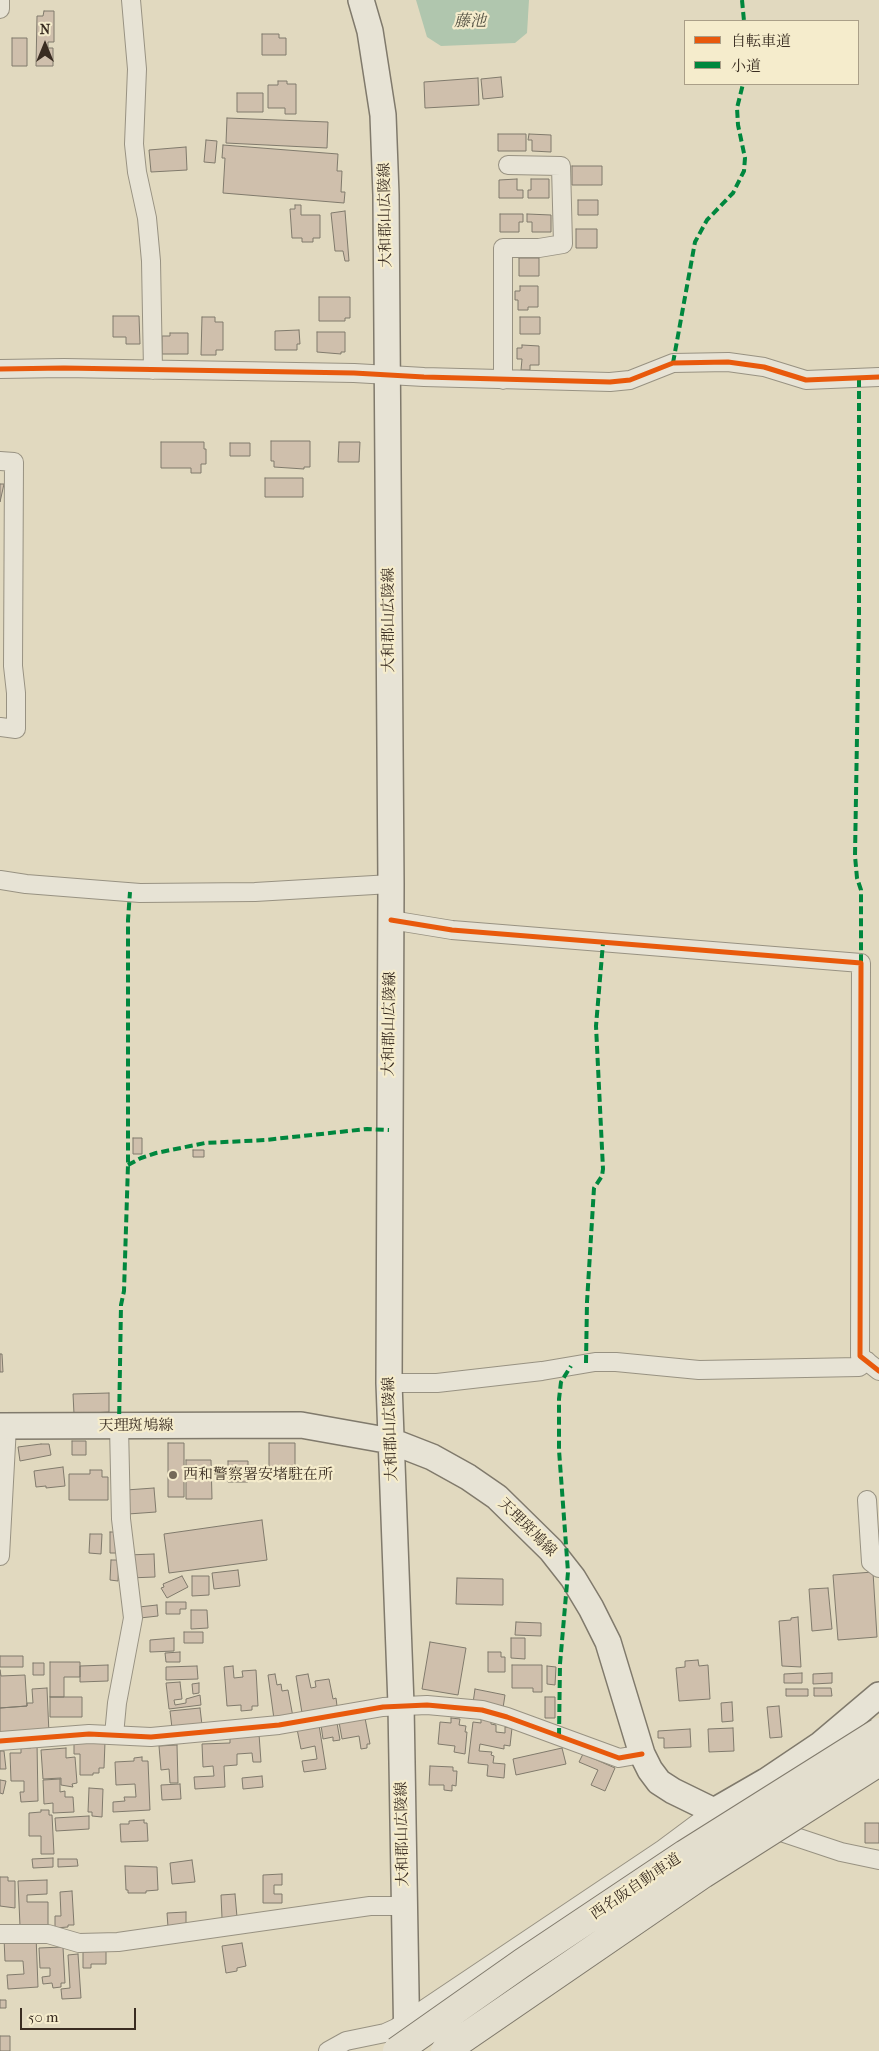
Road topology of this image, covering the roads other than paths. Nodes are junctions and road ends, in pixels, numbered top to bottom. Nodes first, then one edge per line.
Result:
1 (0, 0) edge
2 (131, 0) edge
3 (362, 0) edge
4 (0, 9) edge
5 (508, 165) dead end
6 (0, 369) edge
7 (153, 370) junction
8 (388, 376) junction
9 (879, 377) edge
10 (504, 380) junction
11 (0, 461) edge
12 (6, 650) edge
13 (0, 728) edge
14 (0, 880) edge
15 (391, 884) junction
16 (391, 920) junction
17 (873, 1366) edge
18 (389, 1383) junction
19 (4, 1426) edge
20 (120, 1426) junction
21 (391, 1441) junction
22 (867, 1500) dead end
23 (0, 1548) edge
24 (879, 1568) edge
25 (879, 1695) edge
26 (401, 1704) junction
27 (879, 1732) edge
28 (114, 1735) junction
29 (0, 1741) edge
30 (642, 1754) junction
31 (879, 1762) edge
32 (879, 1778) edge
33 (714, 1812) junction
34 (791, 1834) junction
35 (879, 1860) edge
36 (404, 1906) junction
37 (0, 1934) edge
38 (406, 2022) junction
39 (328, 2051) edge
40 (398, 2051) edge
41 (407, 2051) edge
42 (445, 2051) edge

1 - 4 street
2 - 7 street
3 - 8 main road, 大和郡山広陵線
5 - 10 street
6 - 7 street
7 - 8 street
8 - 10 street
8 - 15 main road, 大和郡山広陵線
9 - 10 street
11 - 12 street
12 - 13 street
14 - 15 street
15 - 16 main road, 大和郡山広陵線
16 - 17 street
16 - 18 main road, 大和郡山広陵線
17 - 18 street
18 - 21 main road, 大和郡山広陵線
19 - 20 main road, 天理斑鳩線
19 - 23 street
20 - 21 main road, 天理斑鳩線
20 - 28 street
21 - 26 main road, 大和郡山広陵線
21 - 30 main road, 天理斑鳩線
22 - 24 street
25 - 33 main road
26 - 28 street
26 - 30 street
26 - 36 main road, 大和郡山広陵線
27 - 40 highway, 西名阪自動車道, bridge
28 - 29 street
30 - 33 main road, 天理斑鳩線
31 - 42 highway, 西名阪自動車道, bridge
32 - 34 street
33 - 34 street
33 - 38 street
34 - 35 street
36 - 37 street
36 - 38 main road, 大和郡山広陵線
38 - 39 street
38 - 41 main road, 大和郡山広陵線

